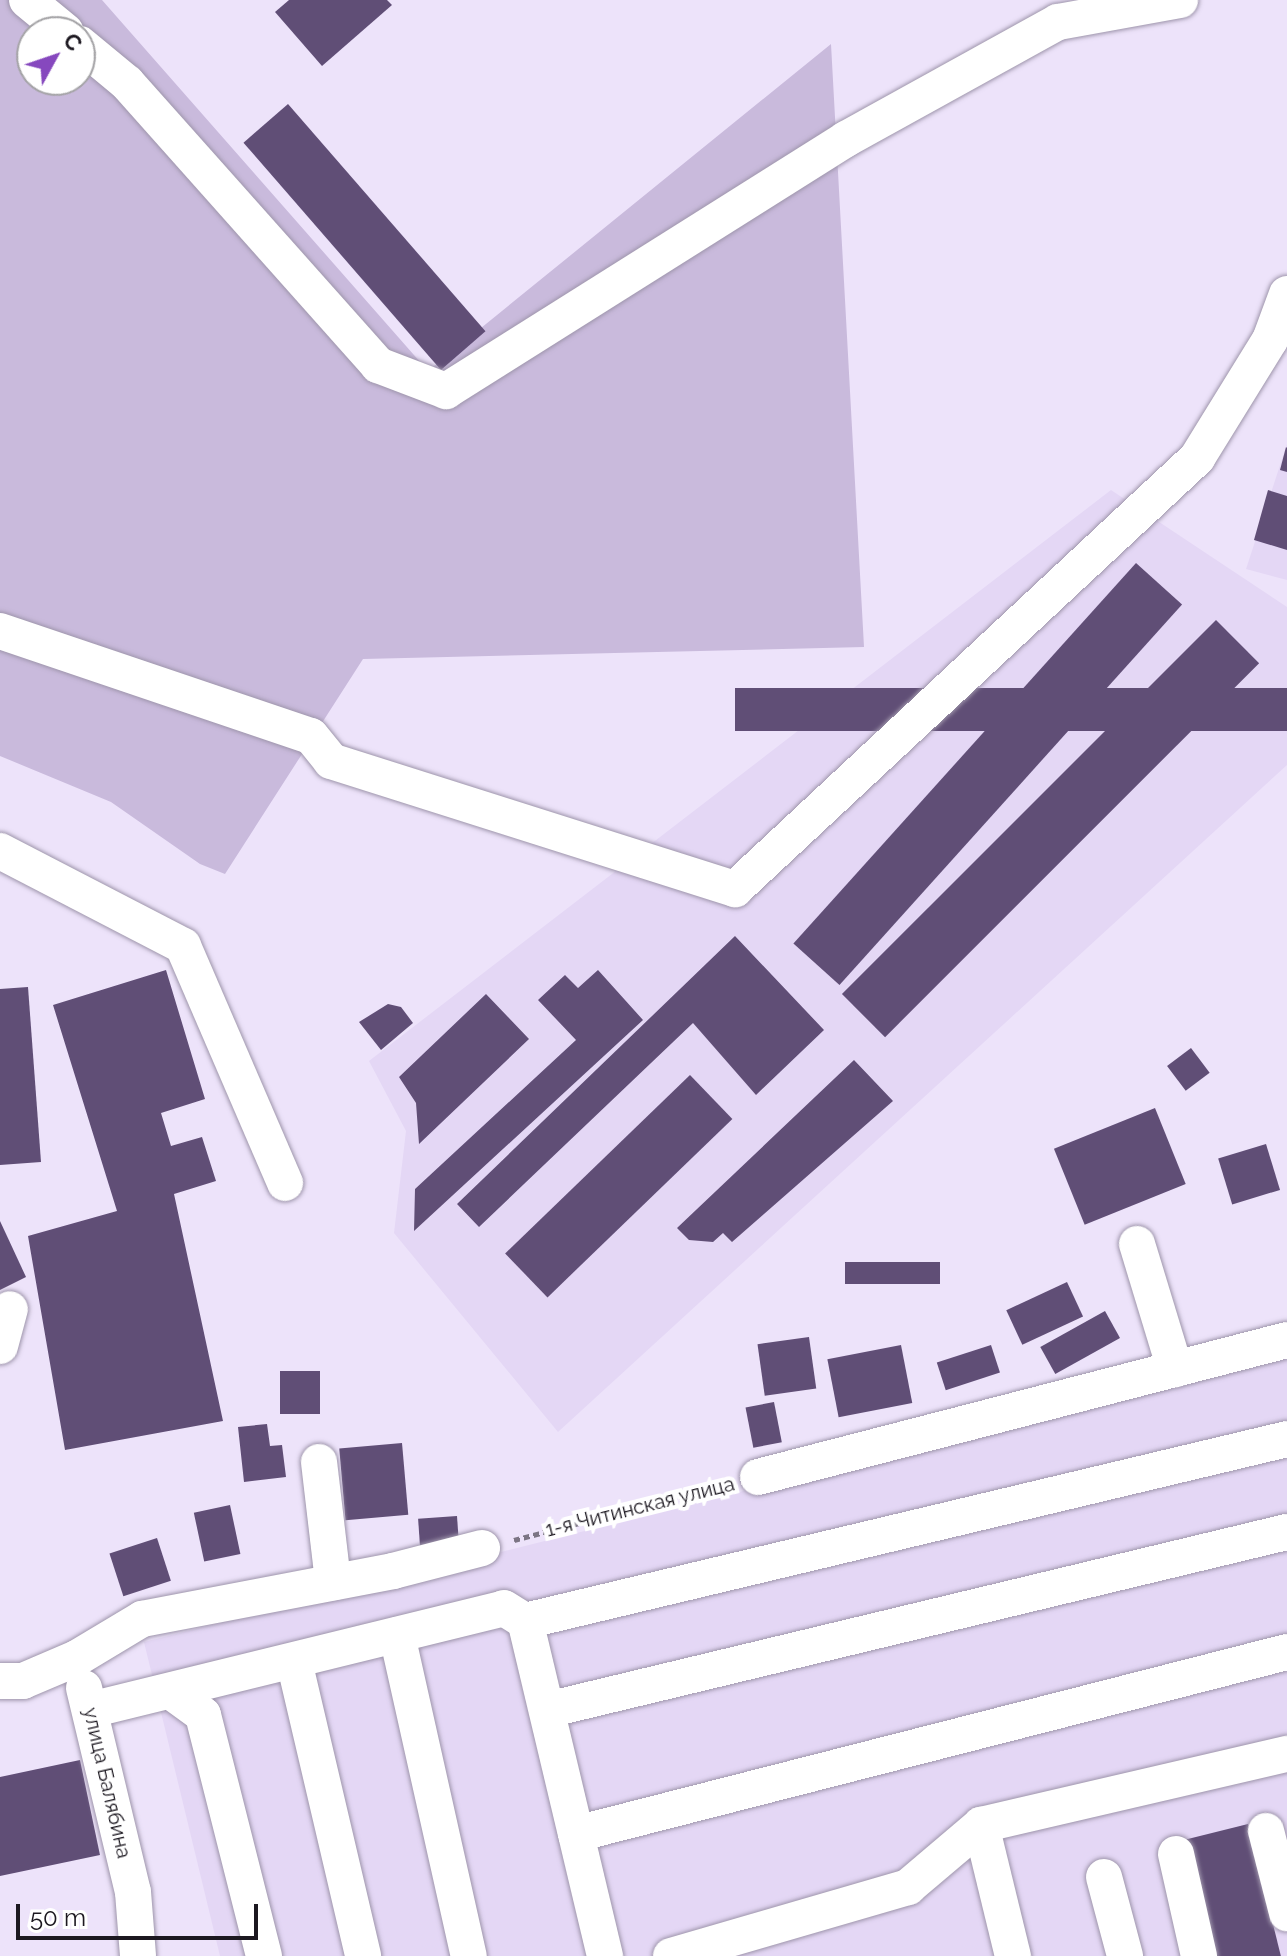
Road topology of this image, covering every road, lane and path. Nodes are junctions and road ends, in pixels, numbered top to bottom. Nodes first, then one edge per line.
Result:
1 (27, 0) edge
2 (1180, 0) edge
3 (46, 16) edge
4 (96, 57) edge
5 (1287, 294) edge
6 (0, 631) edge
7 (0, 851) edge
8 (285, 1183) dead end
9 (1137, 1244) dead end
10 (10, 1309) dead end
11 (1287, 1340) edge
12 (0, 1346) edge
13 (1175, 1369) junction
14 (1287, 1439) edge
15 (319, 1462) dead end
16 (758, 1477) joint
17 (1287, 1532) edge
18 (482, 1548) joint
19 (333, 1582) junction
20 (525, 1621) junction
21 (397, 1635) junction
22 (1287, 1652) edge
23 (77, 1658) junction
24 (294, 1661) junction
25 (1, 1676) edge
26 (173, 1693) junction
27 (90, 1710) junction
28 (547, 1710) junction
29 (1287, 1754) edge
30 (981, 1825) junction
31 (1266, 1831) dead end
32 (576, 1834) junction
33 (1176, 1854) dead end
34 (1104, 1877) dead end
35 (1287, 1913) edge
36 (138, 1956) edge
37 (264, 1956) edge
38 (363, 1956) edge
39 (469, 1956) edge
40 (605, 1956) edge
41 (671, 1956) edge
42 (1013, 1956) edge
43 (1125, 1956) edge
44 (1199, 1956) edge

1 - 3 street
2 - 4 street
5 - 6 street
7 - 8 street
9 - 13 street
10 - 12 street
11 - 13 street, 1-я Читинская улица
13 - 16 street, 1-я Читинская улица
14 - 20 street
15 - 19 street
16 - 18 path, 1-я Читинская улица
17 - 28 street
18 - 19 street
19 - 23 street
20 - 21 street
20 - 28 street
21 - 24 street
21 - 39 street
22 - 32 street
23 - 25 street
23 - 27 street, улица Балябина
24 - 26 street
24 - 38 street
26 - 27 street
26 - 37 street
27 - 36 street, улица Балябина
28 - 32 street
29 - 30 street
30 - 41 street
30 - 42 street
31 - 35 street
32 - 40 street
33 - 44 street
34 - 43 street

